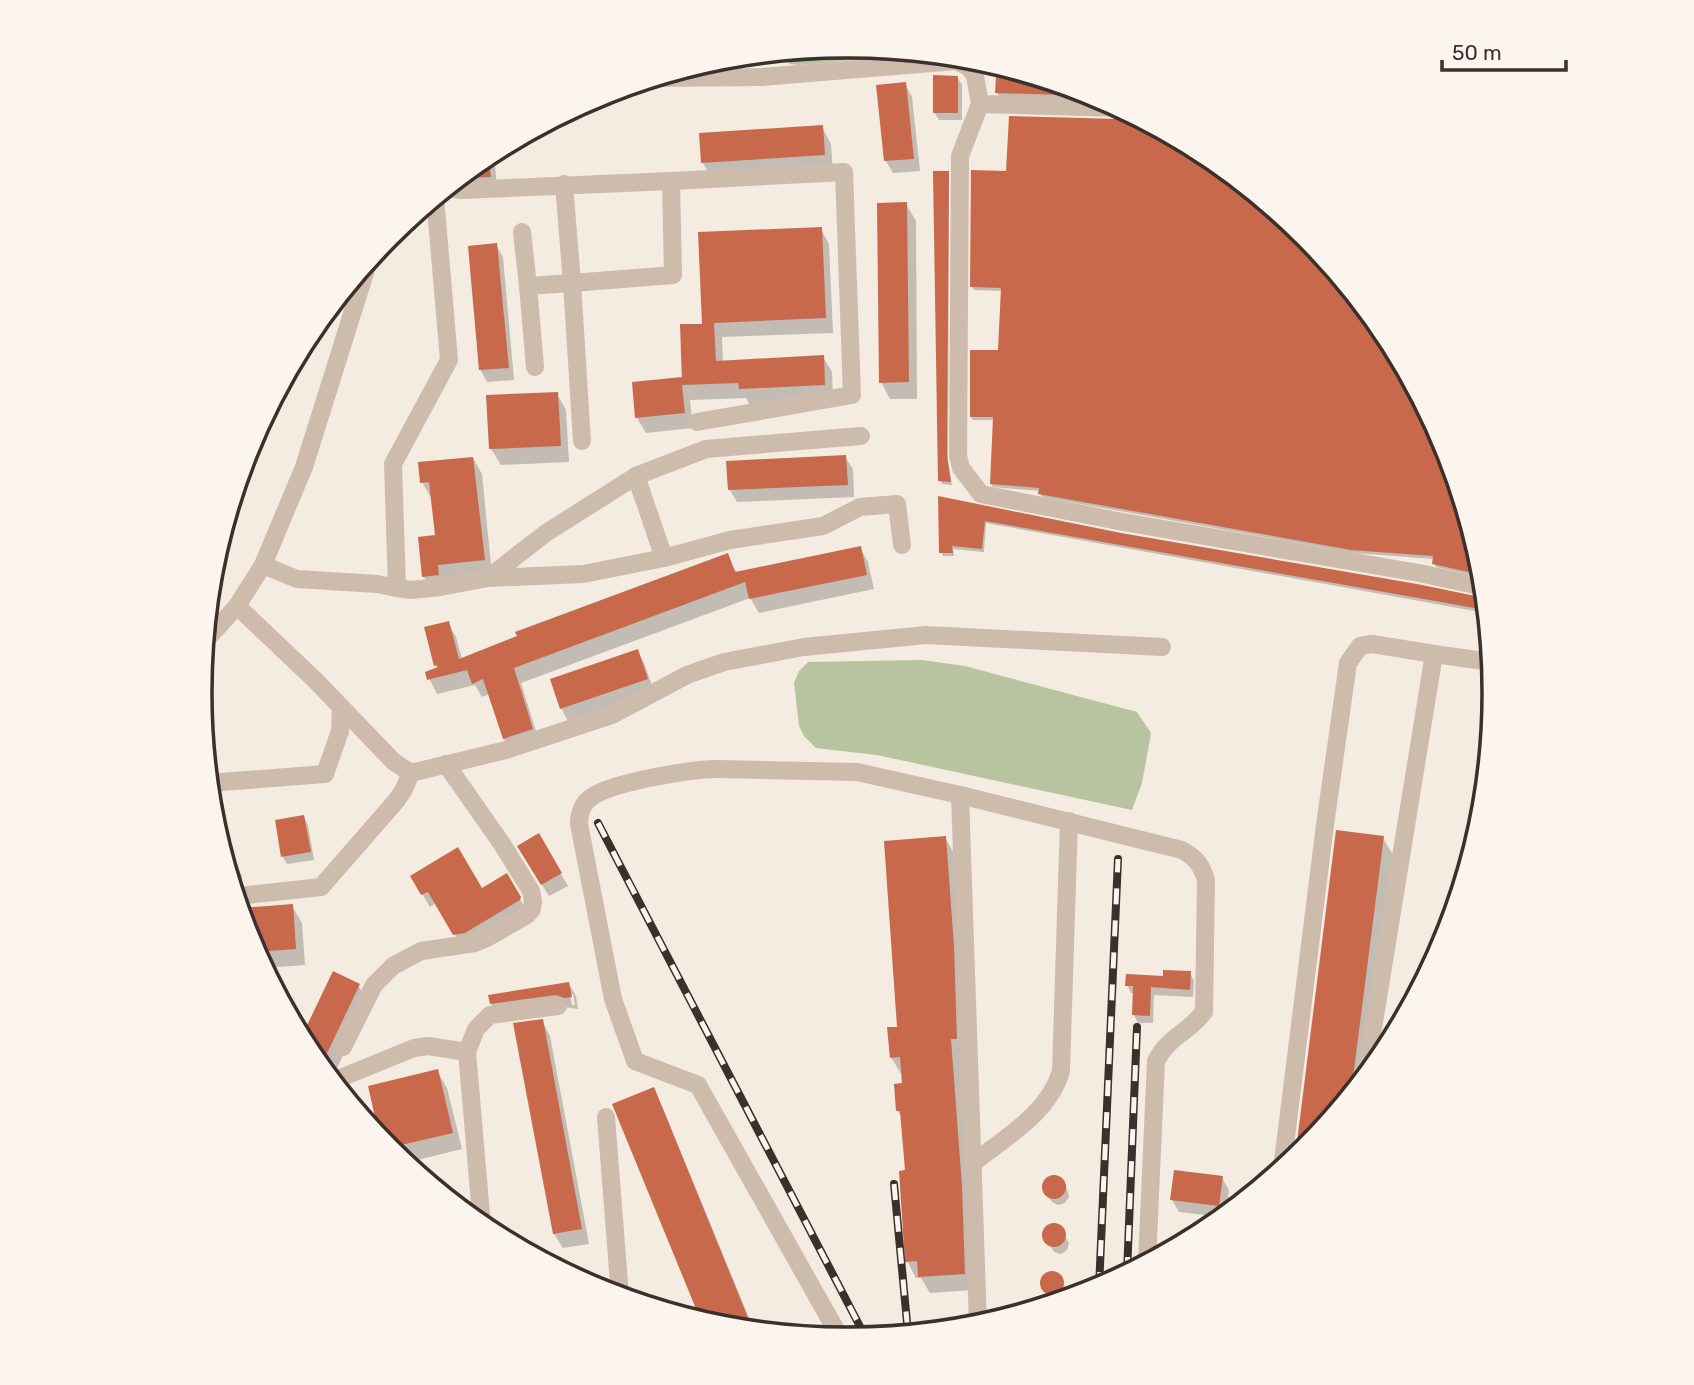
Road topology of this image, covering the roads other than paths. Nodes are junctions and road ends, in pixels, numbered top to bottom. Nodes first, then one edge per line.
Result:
1 (931, 63) edge
2 (971, 70) edge
3 (689, 78) edge
4 (981, 104) junction
5 (1093, 107) edge
6 (671, 181) junction
7 (564, 184) junction
8 (460, 190) edge
9 (437, 208) edge
10 (522, 232) dead end
11 (572, 283) junction
12 (361, 284) edge
13 (528, 286) junction
14 (535, 367) dead end
15 (697, 422) dead end
16 (861, 436) dead end
17 (582, 441) dead end
18 (636, 477) junction
19 (902, 545) dead end
20 (664, 558) junction
21 (263, 565) junction
22 (488, 578) junction
23 (1472, 584) edge
24 (397, 588) junction
25 (237, 606) junction
26 (216, 629) edge
27 (1162, 647) dead end
28 (1434, 653) junction
29 (1480, 660) edge
30 (341, 707) junction
31 (446, 764) junction
32 (411, 773) junction
33 (219, 782) edge
34 (960, 795) junction
35 (1069, 821) junction
36 (247, 895) dead end
37 (558, 1006) dead end
38 (343, 1047) dead end
39 (467, 1052) junction
40 (1369, 1054) edge
41 (342, 1077) edge
42 (606, 1117) dead end
43 (1284, 1153) edge
44 (973, 1163) junction
45 (481, 1210) edge
46 (1147, 1251) edge
47 (619, 1285) edge
48 (978, 1314) edge
49 (834, 1327) edge

1 - 3 lane
2 - 4 lane
4 - 5 lane
4 - 23 lane
6 - 7 lane
6 - 11 lane
6 - 15 lane
7 - 8 lane
7 - 11 lane
9 - 24 lane
10 - 13 lane
11 - 13 lane
11 - 17 lane
12 - 21 lane
13 - 14 lane
16 - 18 lane
18 - 20 lane
18 - 22 lane
19 - 20 lane
20 - 22 lane
21 - 24 lane
21 - 25 lane
22 - 24 lane
25 - 26 lane
25 - 30 lane
27 - 31 lane
28 - 29 lane
28 - 40 lane
28 - 43 lane
30 - 32 lane
30 - 33 lane
31 - 32 lane
31 - 38 lane
32 - 36 lane
34 - 35 lane
34 - 44 lane
34 - 49 lane
35 - 44 lane
35 - 46 lane
37 - 39 lane
39 - 41 lane
39 - 45 lane
42 - 47 lane
44 - 48 lane

